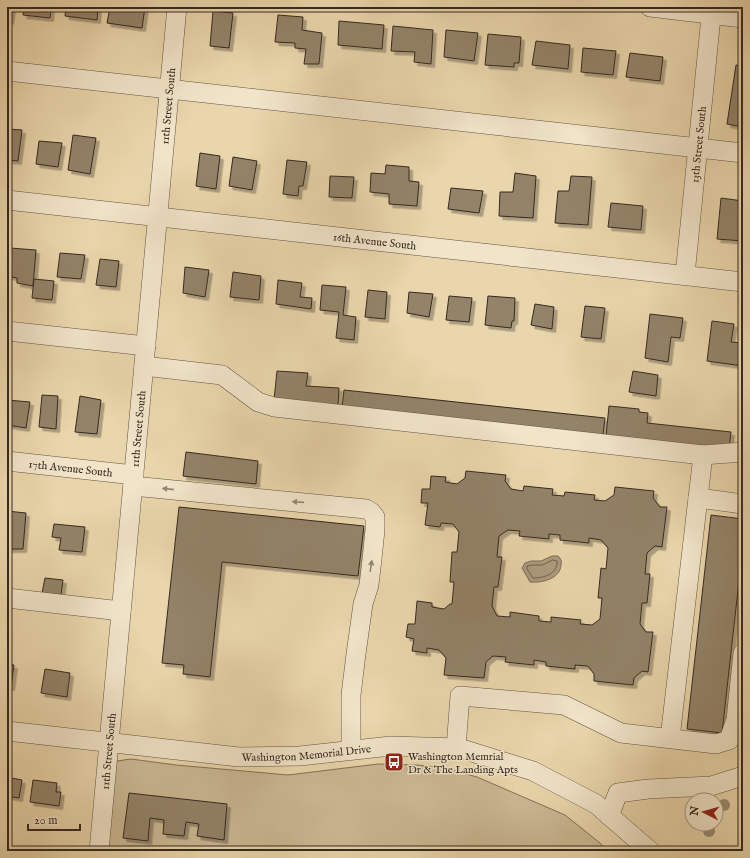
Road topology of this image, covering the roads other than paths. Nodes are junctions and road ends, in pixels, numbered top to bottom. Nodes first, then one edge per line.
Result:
1 (177, 7) edge
2 (650, 7) edge
3 (712, 11) edge
4 (743, 18) edge
5 (7, 71) edge
6 (170, 89) junction
7 (698, 148) junction
8 (743, 153) edge
9 (7, 200) edge
10 (158, 217) junction
11 (685, 275) junction
12 (743, 282) edge
13 (7, 331) edge
14 (146, 346) junction
15 (144, 366) junction
16 (743, 452) edge
17 (703, 455) junction
18 (7, 461) edge
19 (133, 481) junction
20 (698, 498) junction
21 (743, 504) edge
22 (7, 598) edge
23 (121, 611) junction
24 (743, 653) edge
25 (7, 731) edge
26 (670, 738) junction
27 (109, 742) junction
28 (456, 748) junction
29 (351, 750) junction
30 (743, 776) edge
31 (609, 816) junction
32 (98, 851) edge
33 (650, 851) edge

1 - 6 street, 11th Street South
2 - 3 street
3 - 4 street
3 - 7 street, 13th Street South
5 - 6 street
6 - 7 street
6 - 10 street, 11th Street South
7 - 8 street
7 - 11 street, 13th Street South
9 - 10 street, 16th Avenue South
10 - 11 street, 16th Avenue South
10 - 14 street, 11th Street South
11 - 12 street, 16th Avenue South
13 - 14 street
14 - 15 street, 11th Street South
15 - 17 street
15 - 19 street, 11th Street South
16 - 17 street
17 - 20 street
18 - 19 street, 17th Avenue South
19 - 23 street, 11th Street South
29 -> 19 street, 17th Avenue South
20 - 21 street
20 - 26 street
22 - 23 street
23 - 27 street, 11th Street South
24 - 26 street
25 - 27 street, Washington Memorial Drive
26 - 28 street
27 - 29 street, Washington Memorial Drive
27 - 32 street, 11th Street South
28 - 29 street, Washington Memorial Drive
28 - 31 street, Washington Memorial Drive
30 - 31 street
31 - 33 street, Washington Memorial Drive

